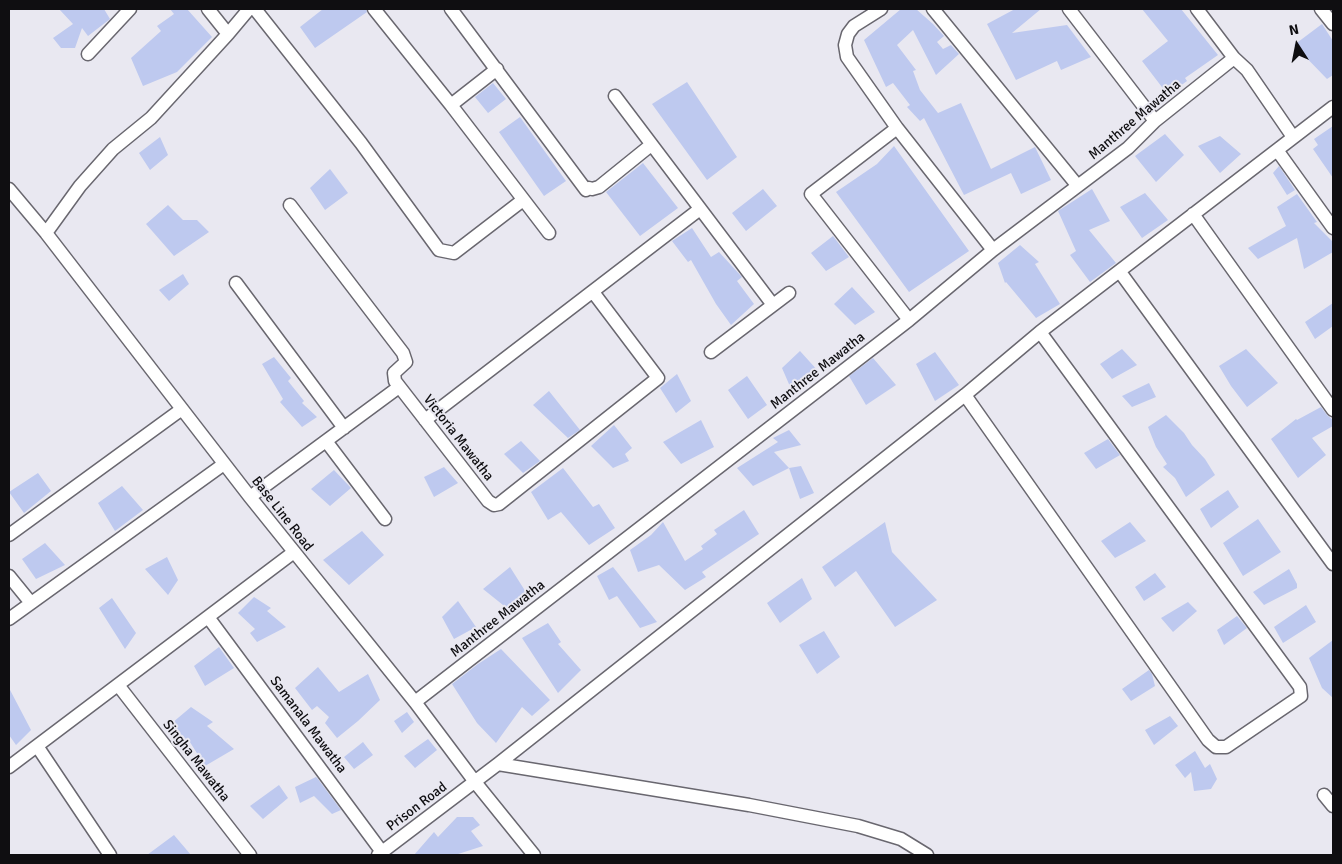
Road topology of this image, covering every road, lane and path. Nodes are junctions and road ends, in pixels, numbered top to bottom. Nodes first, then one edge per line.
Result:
1 (130, 9) edge
2 (208, 9) edge
3 (249, 9) edge
4 (255, 9) edge
5 (374, 9) edge
6 (451, 9) edge
7 (881, 9) edge
8 (933, 9) edge
9 (1069, 9) edge
10 (1197, 9) edge
11 (1322, 9) edge
12 (1333, 24) edge
13 (228, 34) junction
14 (88, 54) dead end
15 (1234, 58) junction
16 (497, 68) junction
17 (615, 96) dead end
18 (451, 105) junction
19 (1333, 106) edge
20 (1156, 121) junction
21 (897, 128) junction
22 (1293, 138) junction
23 (651, 146) junction
24 (1277, 150) junction
25 (1077, 185) junction
26 (9, 189) edge
27 (524, 200) junction
28 (290, 205) dead end
29 (700, 210) junction
30 (1193, 214) junction
31 (1333, 228) edge
32 (46, 233) junction
33 (549, 233) dead end
34 (993, 250) junction
35 (1120, 272) junction
36 (236, 283) dead end
37 (593, 292) junction
38 (790, 293) dead end
39 (773, 305) junction
40 (909, 320) junction
41 (1040, 332) junction
42 (711, 352) dead end
43 (399, 387) junction
44 (964, 395) junction
45 (182, 409) junction
46 (1333, 410) edge
47 (425, 420) junction
48 (344, 428) junction
49 (326, 442) junction
50 (224, 464) junction
51 (250, 497) junction
52 (385, 519) dead end
53 (9, 535) edge
54 (294, 552) junction
55 (1333, 564) edge
56 (9, 576) edge
57 (31, 603) junction
58 (208, 617) junction
59 (9, 619) edge
60 (118, 685) junction
61 (415, 702) junction
62 (36, 746) junction
63 (498, 764) junction
64 (9, 767) edge
65 (475, 782) junction
66 (1324, 795) dead end
67 (1333, 806) edge
68 (380, 854) edge
69 (110, 855) edge
70 (250, 855) edge
71 (534, 855) edge
72 (927, 855) edge

1 - 14 street
2 - 13 street
3 - 13 street
4 - 27 street
5 - 18 street
6 - 16 street
7 - 21 street
8 - 25 street
9 - 20 street
10 - 15 street
11 - 12 street
13 - 32 street
15 - 20 street, Manthree Mawatha
15 - 22 street
16 - 18 street
16 - 23 street
17 - 23 street
18 - 27 street
19 - 22 street, Prison Road
20 - 25 street, Manthree Mawatha
21 - 34 street
21 - 40 street
22 - 24 street, Prison Road
23 - 29 street
24 - 30 street, Prison Road
24 - 31 street
25 - 34 street, Manthree Mawatha
26 - 32 street, Base Line Road
27 - 33 street
28 - 43 street
29 - 37 street
29 - 39 street
30 - 35 street, Prison Road
30 - 46 street
32 - 45 street, Base Line Road
34 - 40 street, Manthree Mawatha
35 - 41 street, Prison Road
35 - 55 street
36 - 48 street
37 - 47 street
37 - 47 street, Victoria Mawatha
38 - 39 street
39 - 42 street
40 - 61 street, Manthree Mawatha
41 - 44 street, Prison Road
41 - 44 street
43 - 47 street, Victoria Mawatha
43 - 48 street
44 - 63 street, Prison Road
45 - 50 street, Base Line Road
45 - 53 street
48 - 49 street
49 - 51 street
49 - 52 street
50 - 51 street, Base Line Road
50 - 57 street
51 - 54 street, Base Line Road
54 - 58 street
54 - 61 street, Base Line Road
56 - 57 street
57 - 59 street
58 - 60 street
58 - 68 street, Samanala Mawatha
60 - 62 street
60 - 70 street, Singha Mawatha
61 - 65 street, Base Line Road
62 - 64 street
62 - 69 street
63 - 65 street, Prison Road
63 - 72 street
65 - 68 street, Prison Road
65 - 71 street, Base Line Road
66 - 67 street

